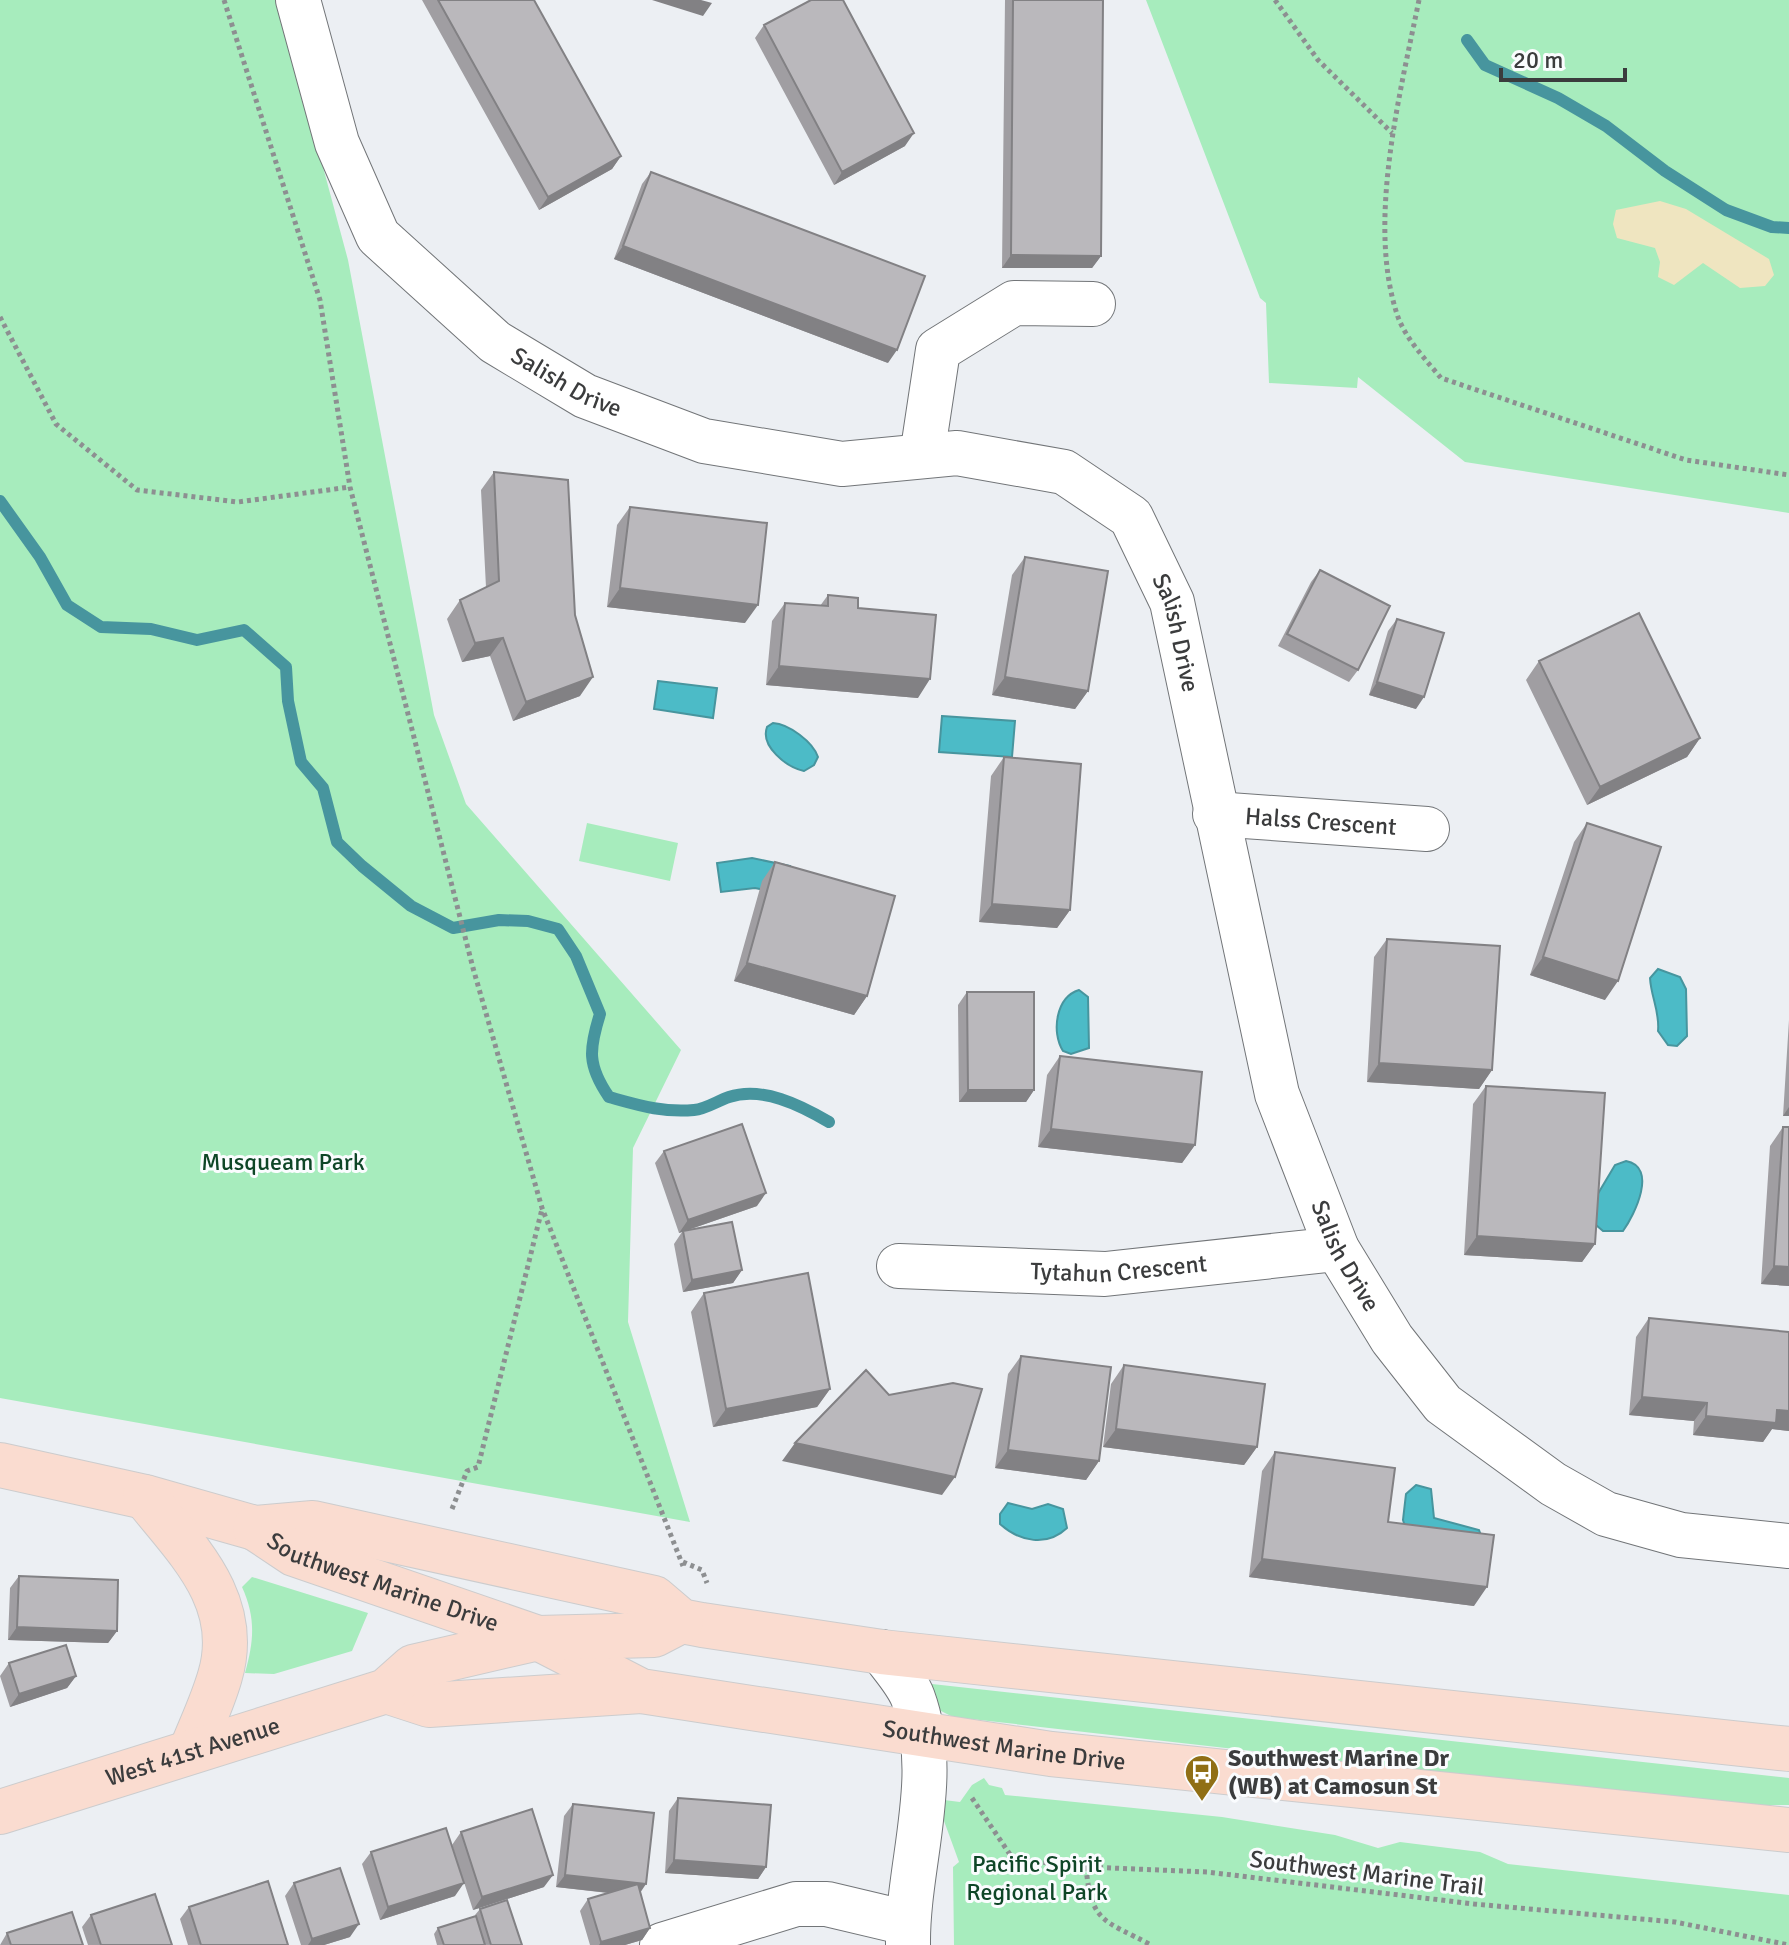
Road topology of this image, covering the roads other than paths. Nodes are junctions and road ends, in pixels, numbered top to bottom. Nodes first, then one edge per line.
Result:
1 (298, 0) edge
2 (1093, 304) dead end
3 (922, 456) junction
4 (1215, 814) junction
5 (1427, 829) dead end
6 (1337, 1249) junction
7 (899, 1266) dead end
8 (0, 1465) edge
9 (145, 1497) junction
10 (255, 1528) junction
11 (1789, 1546) edge
12 (681, 1621) junction
13 (538, 1638) junction
14 (882, 1652) junction
15 (386, 1691) junction
16 (641, 1691) junction
17 (922, 1736) junction
18 (1789, 1749) edge
19 (191, 1751) junction
20 (0, 1812) edge
21 (1789, 1830) edge
22 (908, 1934) edge
23 (662, 1945) edge

1 - 3 street, Salish Drive
2 - 3 street
3 - 4 street, Salish Drive
4 - 5 street, Halss Crescent
4 - 6 street, Salish Drive
6 - 7 street, Tytahun Crescent
6 - 11 street, Salish Drive
8 - 9 main road, Southwest Marine Drive
9 - 10 main road, Southwest Marine Drive
9 - 19 main road
10 - 12 main road, Southwest Marine Drive
10 - 13 main road, Southwest Marine Drive
12 - 13 main road, West 41st Avenue
12 - 14 main road, Southwest Marine Drive
13 - 15 main road, West 41st Avenue
13 - 16 main road, Southwest Marine Drive
14 - 17 street
14 - 18 main road, Southwest Marine Drive
15 - 16 main road
15 - 19 main road, West 41st Avenue
16 - 17 main road, Southwest Marine Drive
17 - 21 main road, Southwest Marine Drive
17 - 22 street
19 - 20 main road, West 41st Avenue
22 - 23 street

